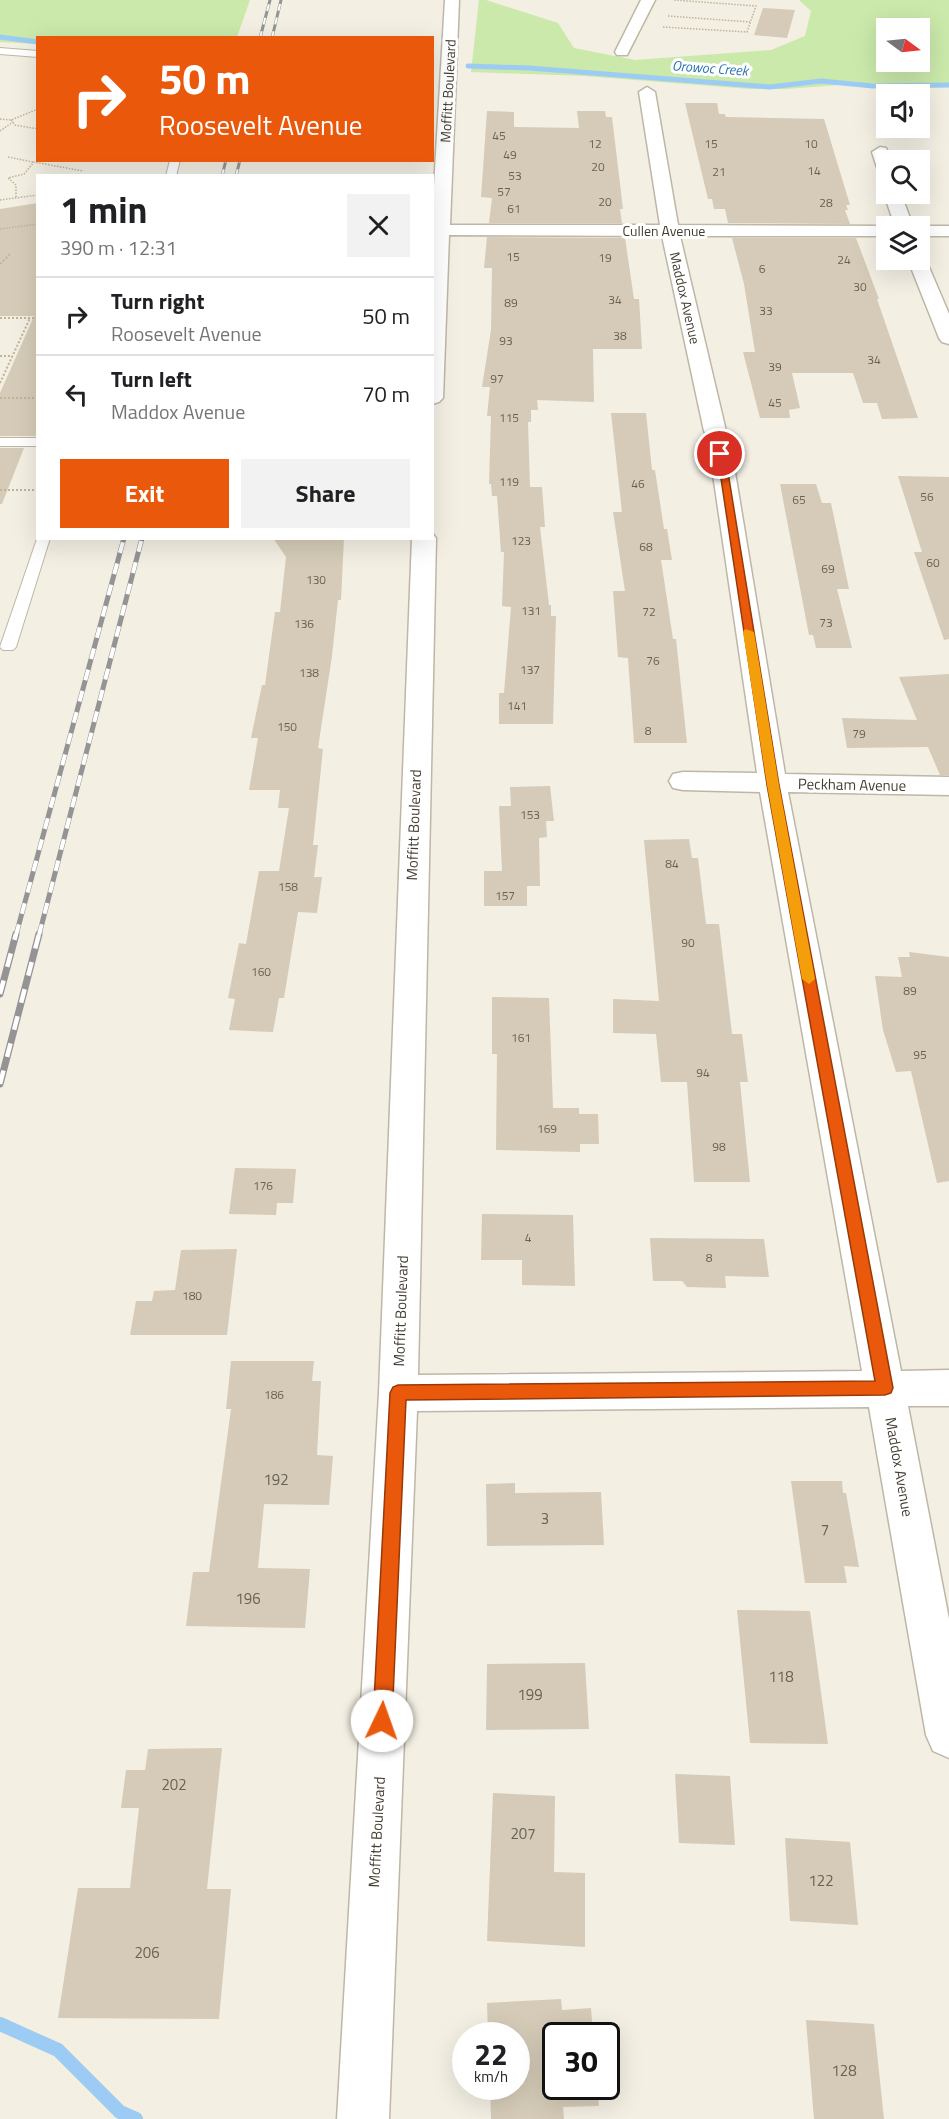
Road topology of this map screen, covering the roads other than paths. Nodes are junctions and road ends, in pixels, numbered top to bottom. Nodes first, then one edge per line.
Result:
1 (452, 0) edge
2 (648, 0) edge
3 (0, 51) edge
4 (622, 52) dead end
5 (36, 54) edge
6 (647, 92) dead end
7 (441, 230) junction
8 (670, 231) junction
9 (876, 231) edge
10 (930, 231) edge
11 (949, 231) edge
12 (921, 270) edge
13 (949, 338) edge
14 (434, 361) edge
15 (0, 442) edge
16 (36, 442) edge
17 (42, 540) edge
18 (424, 540) edge
19 (8, 646) dead end
20 (683, 781) dead end
21 (773, 785) junction
22 (949, 786) edge
23 (885, 1388) junction
24 (949, 1388) edge
25 (398, 1393) junction
26 (949, 1735) edge
27 (363, 2119) edge

1 - 7 street, Moffitt Boulevard
2 - 4 street
3 - 5 lane
6 - 8 street, Maddox Avenue
7 - 8 street, Cullen Avenue
7 - 14 street, Moffitt Boulevard
8 - 9 street, Cullen Avenue
8 - 21 street, Maddox Avenue
10 - 11 street
12 - 13 street
15 - 16 lane
17 - 19 lane
18 - 25 street, Moffitt Boulevard
20 - 21 street, Peckham Avenue
21 - 22 street, Peckham Avenue
21 - 23 street, Maddox Avenue
23 - 24 street
23 - 25 street
23 - 26 street, Maddox Avenue
25 - 27 street, Moffitt Boulevard

